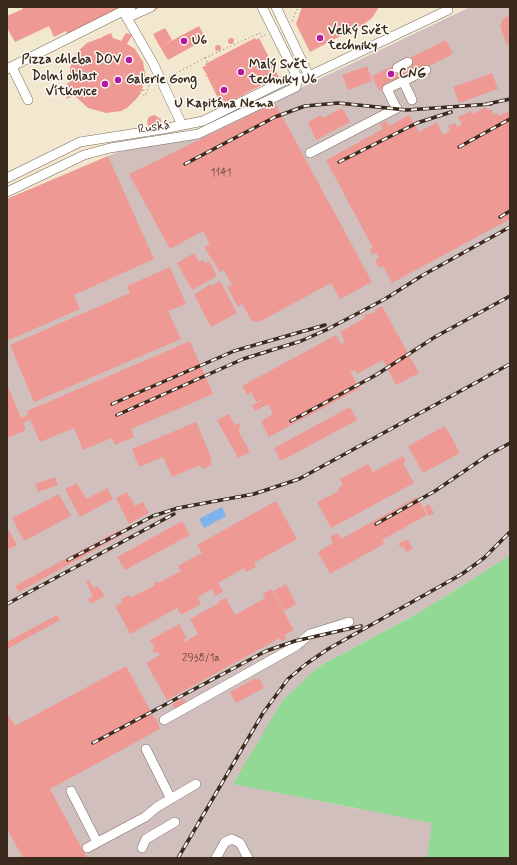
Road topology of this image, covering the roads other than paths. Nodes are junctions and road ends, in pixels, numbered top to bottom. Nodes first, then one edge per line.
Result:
1 (150, 7) edge
2 (262, 7) edge
3 (276, 7) edge
4 (448, 10) dead end
5 (127, 12) edge
6 (408, 62) dead end
7 (10, 68) edge
8 (397, 68) dead end
9 (426, 70) dead end
10 (309, 76) junction
11 (298, 79) junction
12 (403, 81) junction
13 (28, 100) dead end
14 (412, 100) dead end
15 (182, 125) junction
16 (310, 153) dead end
17 (7, 178) edge
18 (7, 192) edge
19 (349, 622) dead end
20 (164, 720) dead end
21 (146, 749) dead end
22 (196, 784) dead end
23 (71, 791) dead end
24 (171, 799) junction
25 (175, 822) dead end
26 (97, 842) junction
27 (87, 848) dead end
28 (142, 848) dead end
29 (216, 858) edge
30 (248, 858) edge

1 - 5 street
2 - 11 street
3 - 10 street
4 - 10 street, Ruská
5 - 7 street
5 - 15 street
6 - 8 street
7 - 13 street
9 - 12 street
10 - 11 street, Ruská
11 - 15 street, Ruská
11 - 18 street, Ruská
12 - 14 street
12 - 16 street
15 - 17 street, Ruská
19 - 20 street
21 - 24 street
22 - 24 street
23 - 26 street
24 - 26 street
25 - 28 street
26 - 27 street
29 - 30 street

